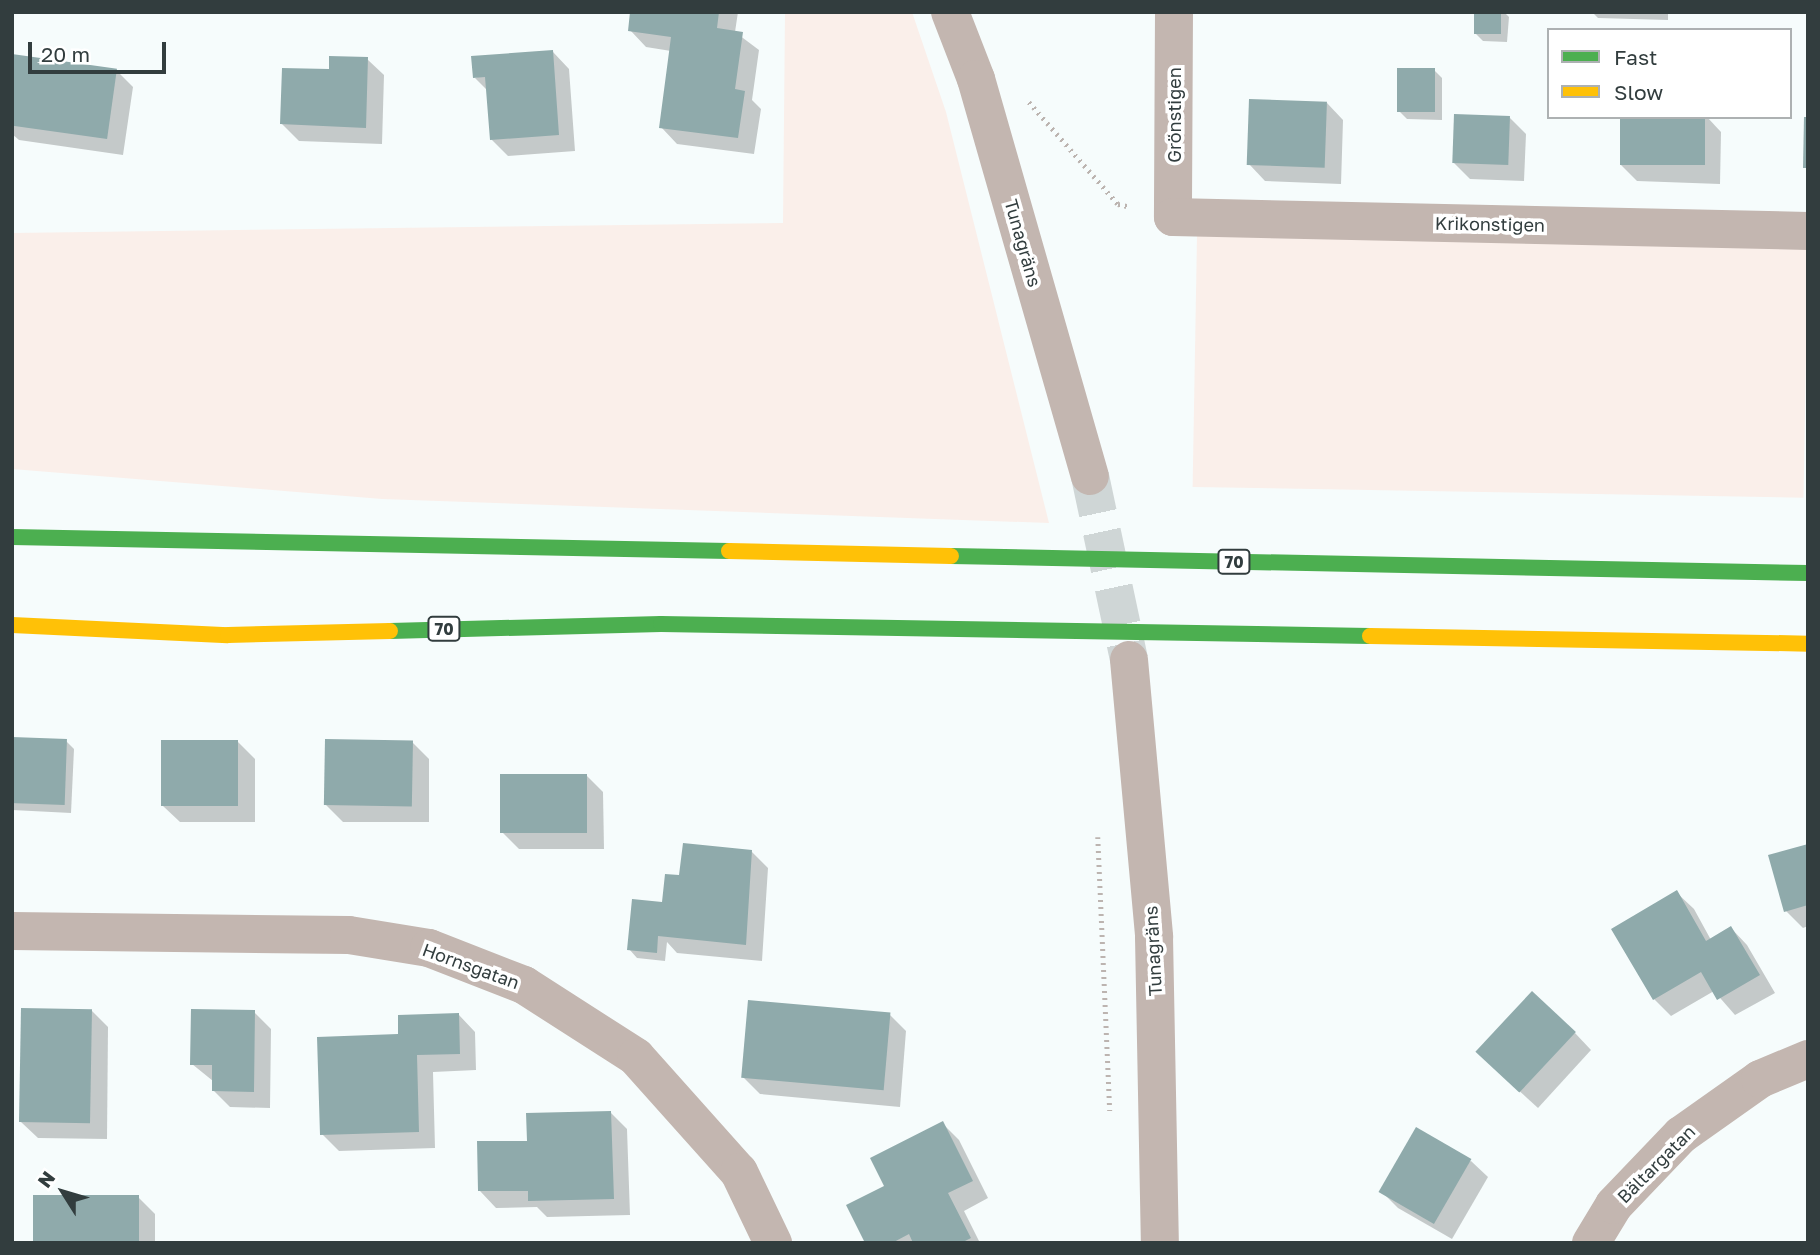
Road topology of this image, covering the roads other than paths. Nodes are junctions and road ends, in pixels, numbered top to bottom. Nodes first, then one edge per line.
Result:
1 (950, 12) edge
2 (1174, 12) edge
3 (1173, 217) joint
4 (1808, 231) edge
5 (1090, 476) tunnel mouth
6 (12, 537) edge
7 (1808, 573) edge
8 (12, 625) edge
9 (1808, 644) edge
10 (1129, 660) tunnel mouth
11 (12, 931) edge
12 (1808, 1059) edge
13 (773, 1243) edge
14 (1160, 1243) edge
15 (1591, 1243) edge

1 - 5 street, Tunagräns
2 - 3 street, Grönstigen
3 - 4 street, Krikonstigen
6 - 7 highway, 70
8 - 9 highway, 70
10 - 14 street, Tunagräns
11 - 13 street, Hornsgatan
12 - 15 street, Bältargatan

